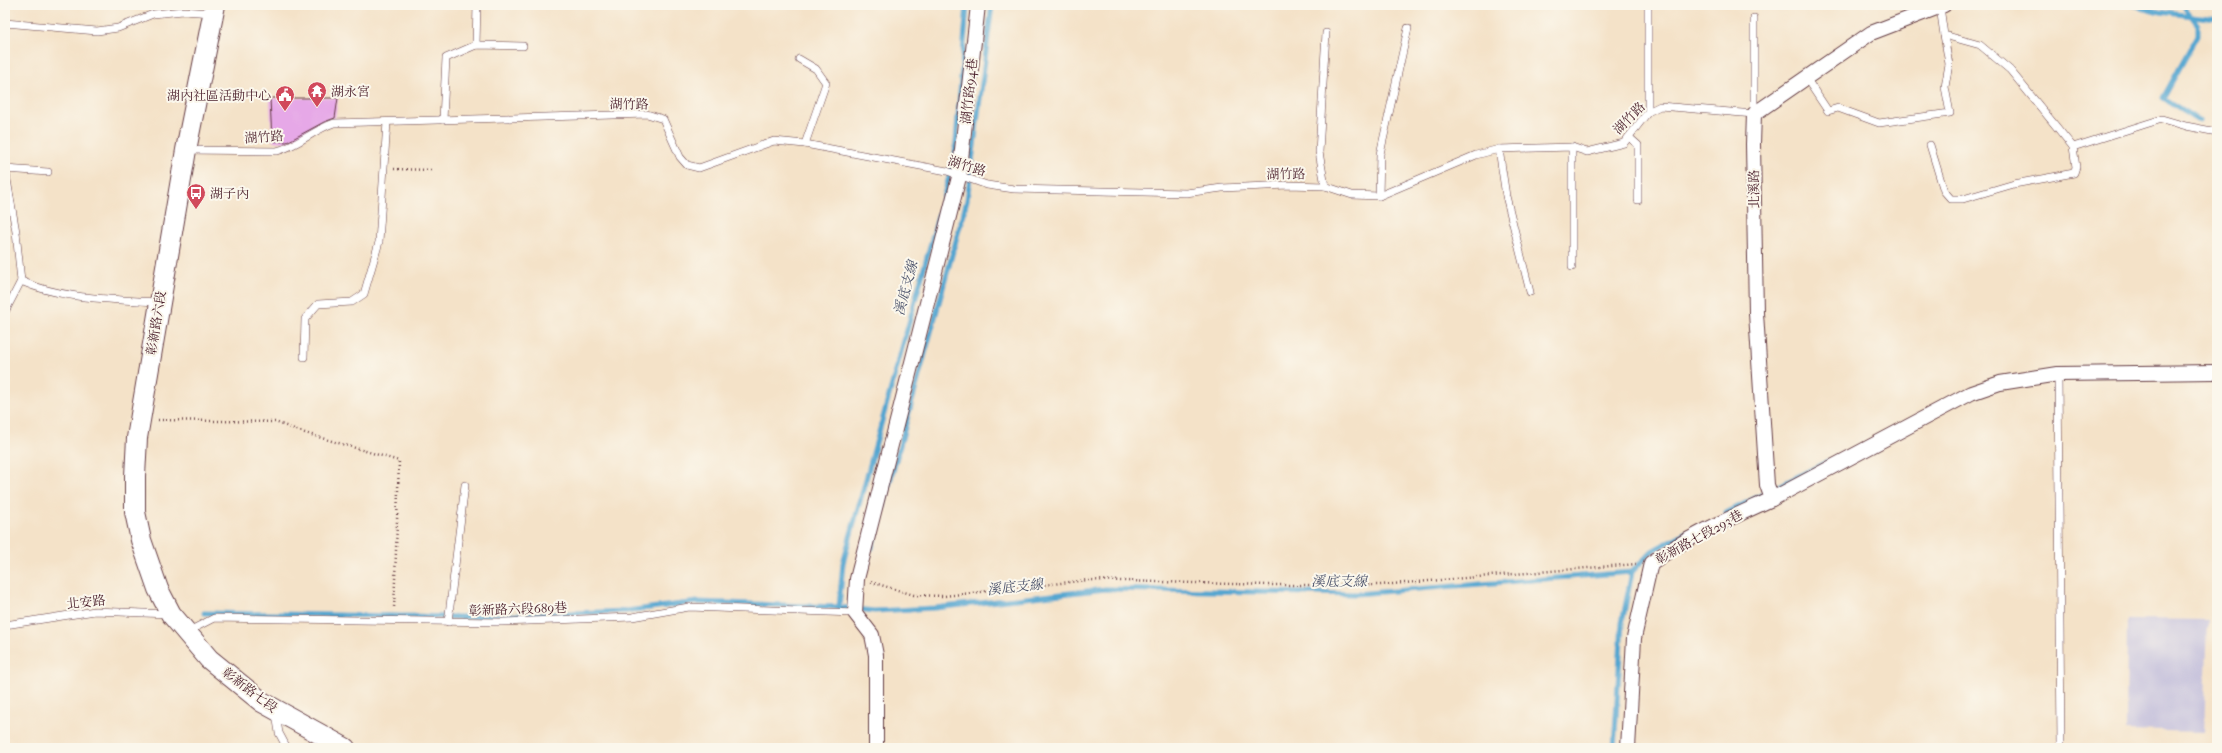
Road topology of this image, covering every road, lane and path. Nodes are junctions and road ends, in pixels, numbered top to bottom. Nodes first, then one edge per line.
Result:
1 (477, 5) edge
2 (978, 5) edge
3 (1648, 5) edge
4 (1942, 6) edge
5 (214, 9) edge
6 (1754, 18) dead end
7 (5, 23) edge
8 (1408, 28) dead end
9 (1326, 33) dead end
10 (1944, 35) junction
11 (476, 45) junction
12 (523, 46) dead end
13 (799, 59) dead end
14 (1806, 78) junction
15 (1648, 112) junction
16 (1754, 114) junction
17 (443, 120) junction
18 (387, 122) junction
19 (2217, 132) edge
20 (1629, 137) junction
21 (805, 144) junction
22 (1930, 145) dead end
23 (1572, 147) junction
24 (2073, 147) junction
25 (1499, 149) junction
26 (186, 150) junction
27 (5, 169) edge
28 (384, 169) junction
29 (433, 170) dead end
30 (48, 172) dead end
31 (959, 177) junction
32 (1325, 186) junction
33 (1378, 196) junction
34 (1638, 200) dead end
35 (1572, 267) dead end
36 (21, 281) junction
37 (1530, 292) dead end
38 (160, 302) junction
39 (5, 312) edge
40 (304, 357) dead end
41 (2217, 372) edge
42 (2058, 374) junction
43 (140, 420) junction
44 (465, 485) dead end
45 (1772, 498) junction
46 (1651, 563) junction
47 (857, 578) junction
48 (171, 614) junction
49 (854, 614) junction
50 (394, 621) junction
51 (448, 622) junction
52 (5, 625) edge
53 (185, 632) junction
54 (275, 710) junction
55 (326, 743) edge
56 (286, 748) edge
57 (345, 748) edge
58 (876, 748) edge
59 (1628, 748) edge
60 (2061, 748) edge

1 - 11 lane
2 - 31 street, 湖竹路94巷
3 - 15 lane
4 - 10 lane
4 - 14 street
5 - 7 lane
5 - 26 street, 彰新路六段
6 - 16 lane
8 - 33 lane
9 - 32 lane
10 - 14 lane
10 - 24 lane
11 - 12 lane
11 - 17 lane
13 - 21 lane
14 - 16 street
15 - 16 lane, 湖竹路
15 - 20 lane, 湖竹路
16 - 45 street, 北溪路
17 - 18 lane, 湖竹路
17 - 21 lane, 湖竹路
18 - 26 lane, 湖竹路
18 - 28 lane
19 - 24 lane
20 - 23 lane, 湖竹路
20 - 34 lane
21 - 31 lane, 湖竹路
22 - 24 lane
23 - 25 lane, 湖竹路
23 - 35 lane
25 - 33 lane, 湖竹路
25 - 37 lane
26 - 38 street, 彰新路六段
27 - 30 lane
27 - 36 lane
28 - 29 path
28 - 40 lane
31 - 32 lane, 湖竹路
31 - 47 street, 湖竹路94巷
32 - 33 lane, 湖竹路
36 - 38 lane
36 - 39 lane
38 - 43 street, 彰新路六段
41 - 42 street, 彰新路七段293巷
42 - 45 street, 彰新路七段293巷
42 - 60 lane
43 - 48 street, 彰新路六段
43 - 50 path
44 - 51 lane
45 - 46 street, 彰新路七段293巷
46 - 47 path
46 - 59 street, 彰新路七段293巷
47 - 49 street, 湖竹路94巷
48 - 52 lane, 北安路
48 - 53 street, 彰新路六段
49 - 51 lane, 彰新路六段689巷
49 - 58 street
50 - 51 lane, 彰新路六段689巷
50 - 53 lane, 彰新路六段689巷
53 - 54 street, 彰新路七段
54 - 55 street, 彰新路七段
54 - 56 lane
55 - 57 street, 彰新路七段

